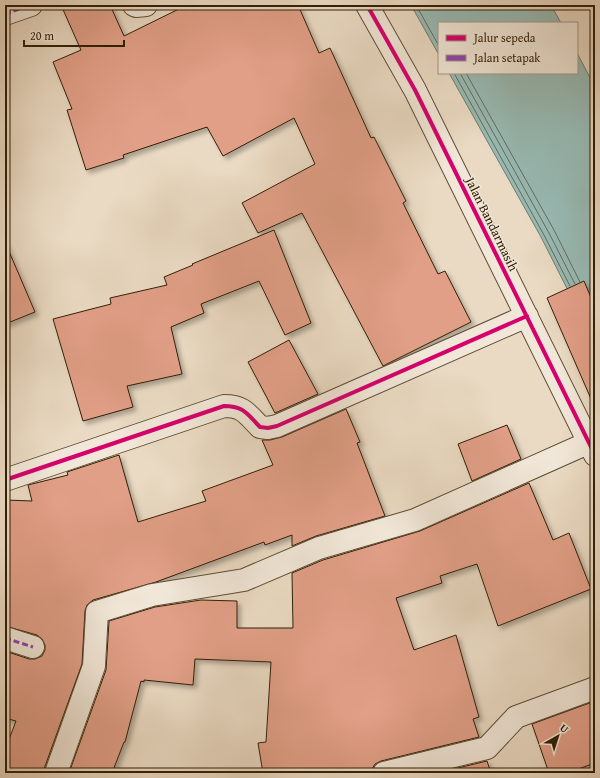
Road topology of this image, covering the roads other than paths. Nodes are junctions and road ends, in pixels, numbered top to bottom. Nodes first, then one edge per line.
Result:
1 (31, 5) edge
2 (134, 5) edge
3 (146, 5) edge
4 (367, 5) edge
5 (5, 14) edge
6 (527, 316) junction
7 (592, 449) edge
8 (5, 480) edge
9 (5, 638) edge
10 (33, 647) dead end
11 (595, 688) edge
12 (56, 773) edge
13 (384, 773) edge

1 - 5 street
2 - 3 street
4 - 6 street, Jalan Bandarmasih
6 - 7 street, Jalan Bandarmasih
6 - 8 street
7 - 12 street
9 - 10 street
11 - 13 street

